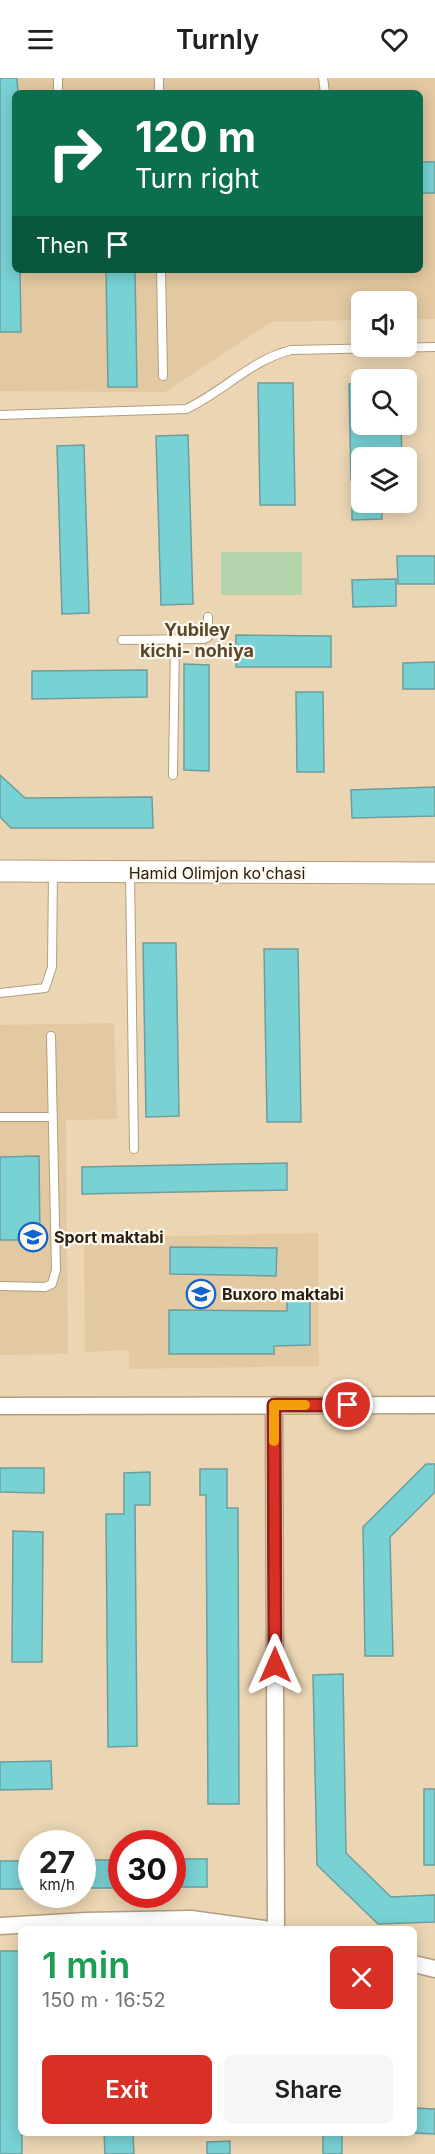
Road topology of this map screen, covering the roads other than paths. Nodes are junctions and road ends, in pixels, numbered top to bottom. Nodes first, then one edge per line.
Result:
1 (161, 273) edge
2 (435, 347) edge
3 (163, 376) dead end
4 (0, 415) edge
5 (208, 617) dead end
6 (175, 639) junction
7 (122, 640) dead end
8 (173, 775) dead end
9 (0, 872) edge
10 (53, 872) junction
11 (130, 873) junction
12 (435, 873) edge
13 (0, 993) edge
14 (51, 1036) dead end
15 (0, 1117) edge
16 (53, 1117) junction
17 (134, 1149) dead end
18 (0, 1286) edge
19 (274, 1405) junction
20 (435, 1405) edge
21 (0, 1406) edge
22 (0, 1926) edge
23 (242, 1926) edge
24 (276, 1926) edge
25 (417, 1965) edge
26 (435, 1969) edge

1 - 3 lane
2 - 4 lane
5 - 6 lane
6 - 7 lane
6 - 8 lane
9 - 10 street, Hamid Olimjon ko'chasi
10 - 11 street, Hamid Olimjon ko'chasi
10 - 13 lane
11 - 12 street, Hamid Olimjon ko'chasi
11 - 17 lane
14 - 16 lane
15 - 16 lane
16 - 18 lane
19 - 20 street
19 - 21 street
19 - 24 street
22 - 23 street
25 - 26 street

